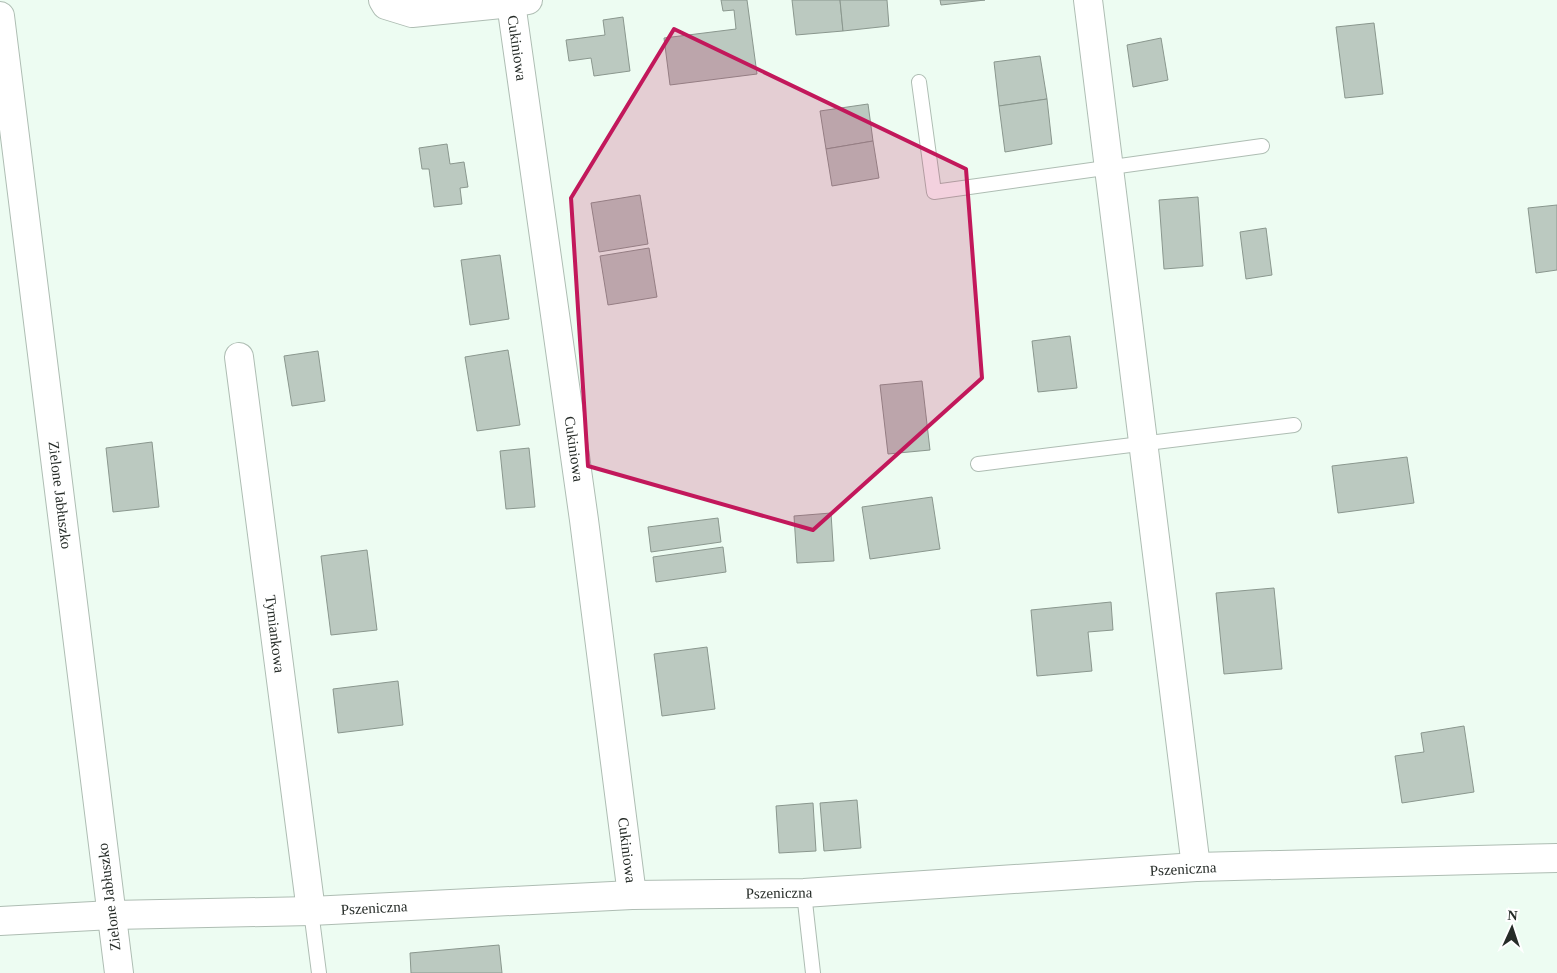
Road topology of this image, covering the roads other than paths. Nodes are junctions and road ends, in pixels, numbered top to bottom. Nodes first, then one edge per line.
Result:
1 (383, 0) edge
2 (1088, 0) edge
3 (520, 2) edge
4 (0, 16) edge
5 (919, 82) dead end
6 (1262, 146) dead end
7 (1109, 167) junction
8 (239, 357) dead end
9 (1294, 426) dead end
10 (1143, 444) junction
11 (978, 464) dead end
12 (1557, 858) edge
13 (1196, 867) junction
14 (804, 893) junction
15 (632, 895) junction
16 (311, 912) junction
17 (112, 915) junction
18 (0, 921) edge
19 (118, 973) edge
20 (319, 973) edge
21 (813, 973) edge

1 - 3 street
2 - 7 street
3 - 15 street, Cukiniowa
4 - 17 street, Zielone Jabłuszko
5 - 7 lane
6 - 7 lane
7 - 10 street
8 - 16 street, Tymiankowa
9 - 10 lane
10 - 11 lane
10 - 13 street
12 - 13 street, Pszeniczna
13 - 14 street, Pszeniczna
14 - 15 street, Pszeniczna
14 - 21 lane
15 - 16 street, Pszeniczna
16 - 17 street, Pszeniczna
16 - 20 lane
17 - 18 street, Pszeniczna
17 - 19 street, Zielone Jabłuszko

